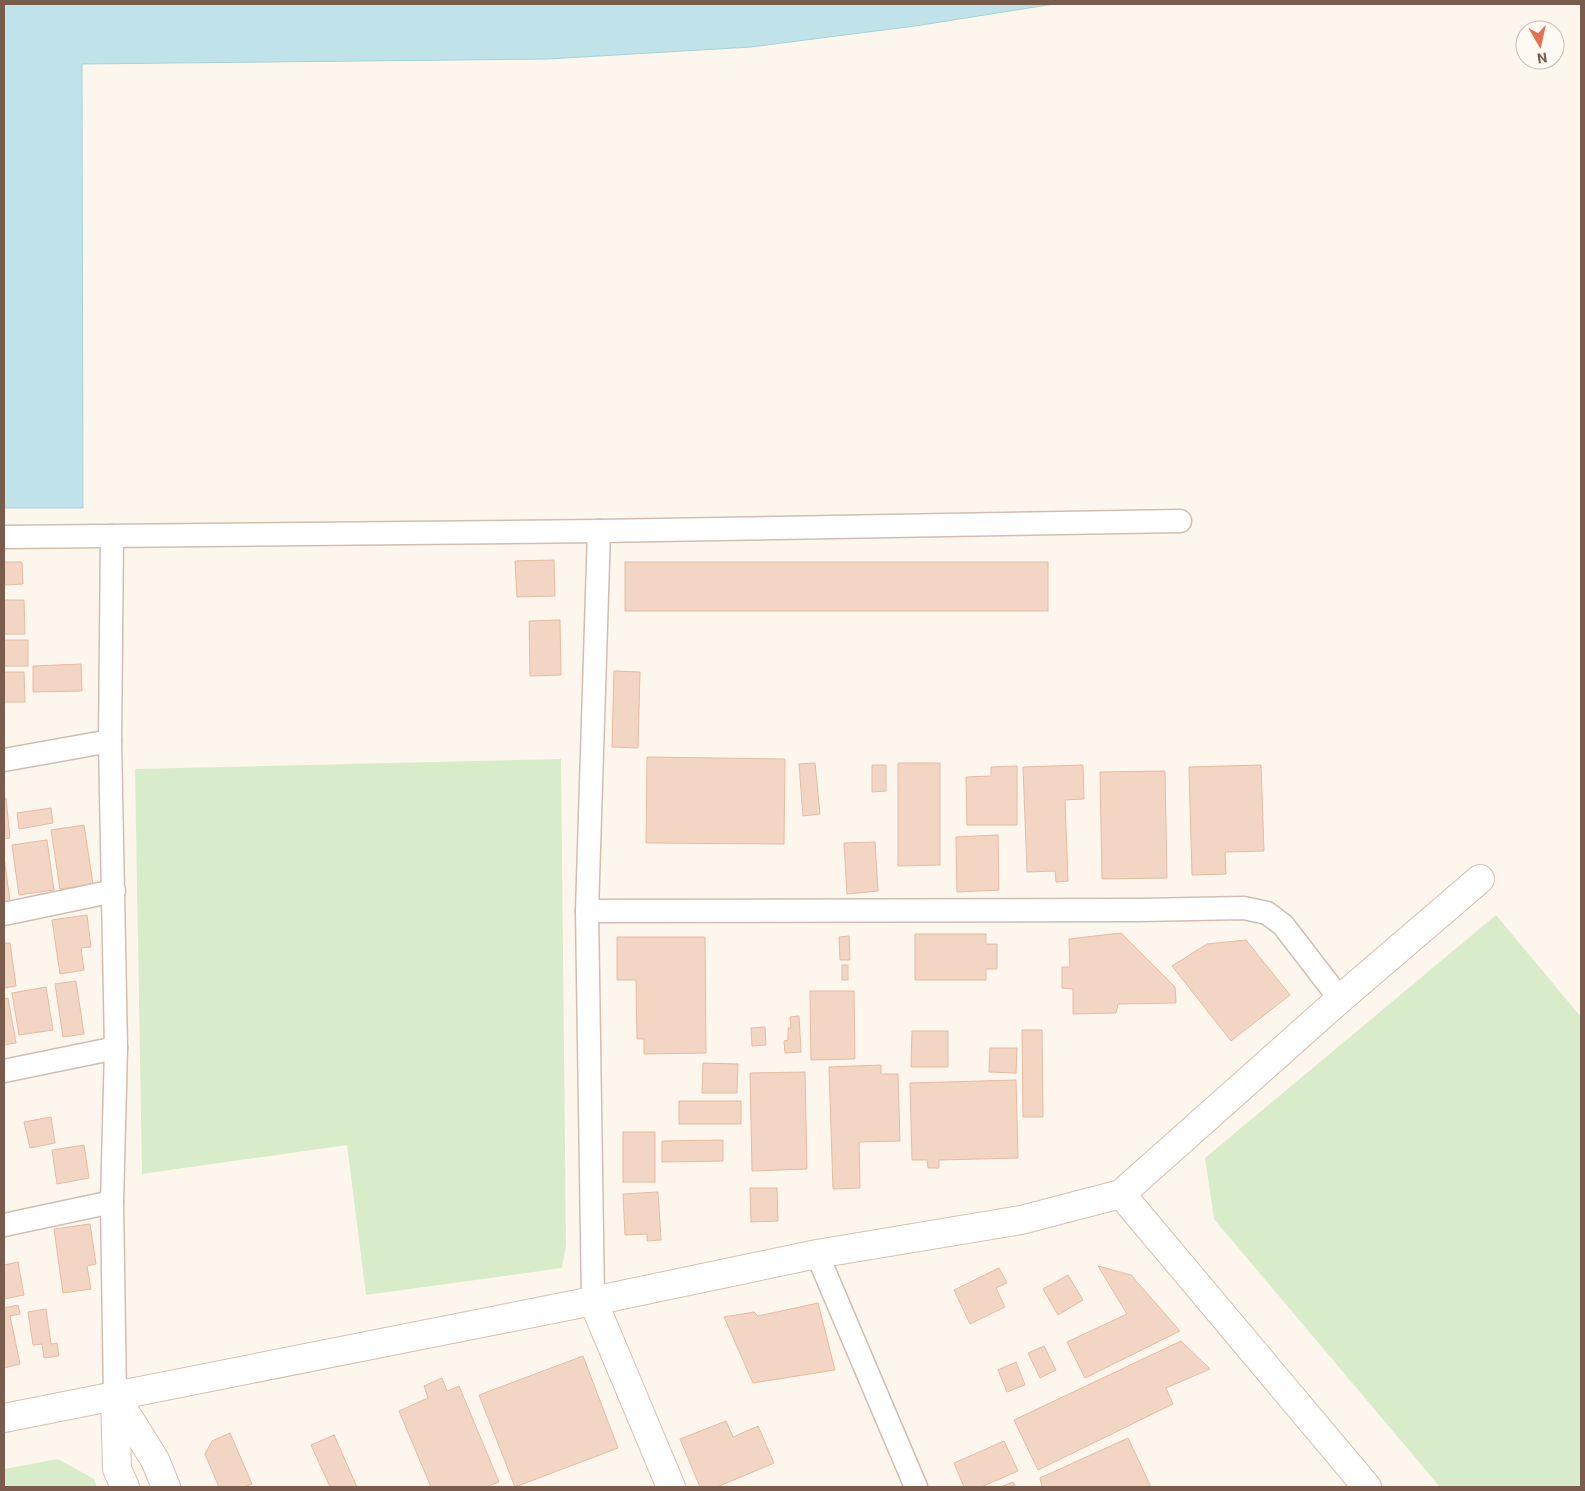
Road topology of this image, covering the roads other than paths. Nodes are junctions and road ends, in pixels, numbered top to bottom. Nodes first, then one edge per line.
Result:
1 (1180, 521) dead end
2 (599, 531) junction
3 (112, 536) junction
4 (4, 537) edge
5 (110, 741) junction
6 (4, 760) edge
7 (1480, 879) dead end
8 (114, 891) junction
9 (587, 911) junction
10 (4, 914) edge
11 (1340, 999) junction
12 (116, 1048) junction
13 (4, 1071) edge
14 (1121, 1194) junction
15 (112, 1202) junction
16 (4, 1225) edge
17 (817, 1254) junction
18 (593, 1301) junction
19 (115, 1396) junction
20 (4, 1418) edge
21 (125, 1487) edge
22 (166, 1487) edge
23 (671, 1487) edge
24 (916, 1487) edge
25 (1367, 1487) edge

1 - 2 street
2 - 3 street
2 - 9 street
3 - 4 street
3 - 5 street
5 - 6 street
5 - 8 street
7 - 11 street
8 - 10 street
8 - 12 street
9 - 11 street
9 - 18 street
11 - 14 street
12 - 13 street
12 - 15 street
14 - 17 street
14 - 25 street
15 - 16 street
15 - 19 street
17 - 18 street
17 - 24 street
18 - 19 street
18 - 23 street
19 - 20 street
19 - 21 street
19 - 22 street

